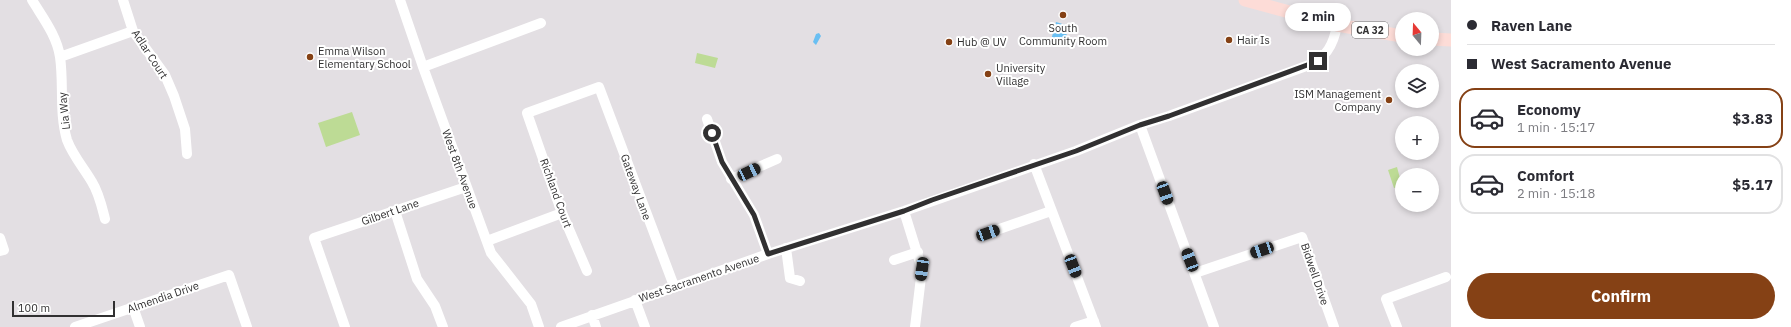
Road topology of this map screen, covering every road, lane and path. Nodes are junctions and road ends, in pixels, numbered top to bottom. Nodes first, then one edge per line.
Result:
1 (32, 0) edge
2 (123, 0) edge
3 (400, 0) edge
4 (1245, 0) edge
5 (541, 23) dead end
6 (1337, 25) junction
7 (133, 31) junction
8 (1395, 35) edge
9 (1439, 39) edge
10 (1451, 40) edge
11 (1395, 43) edge
12 (1439, 47) edge
13 (1451, 47) edge
14 (60, 57) junction
15 (422, 67) junction
16 (527, 114) joint
17 (706, 119) dead end
18 (1140, 125) junction
19 (187, 154) dead end
20 (777, 159) dead end
21 (1034, 164) junction
22 (731, 179) junction
23 (466, 186) junction
24 (395, 211) junction
25 (904, 211) junction
26 (1051, 211) junction
27 (562, 213) junction
28 (105, 219) dead end
29 (988, 233) dead end
30 (0, 238) edge
31 (487, 241) junction
32 (786, 248) junction
33 (2, 251) edge
34 (918, 252) junction
35 (768, 254) junction
36 (894, 260) dead end
37 (587, 272) dead end
38 (1195, 273) junction
39 (1446, 277) dead end
40 (800, 281) dead end
41 (674, 286) junction
42 (635, 300) junction
43 (133, 307) junction
44 (592, 315) junction
45 (1095, 324) edge
46 (75, 327) edge
47 (140, 327) edge
48 (247, 327) edge
49 (345, 327) edge
50 (443, 327) edge
51 (539, 327) edge
52 (561, 327) edge
53 (596, 327) edge
54 (645, 327) edge
55 (915, 327) edge
56 (1075, 327) edge
57 (1214, 327) edge
58 (1334, 327) edge
59 (1397, 327) edge

1 - 14 street, Lia Way
2 - 7 street, Adlar Court
3 - 15 street, West 8th Avenue
4 - 6 main road, CA 32
5 - 15 street
6 - 8 main road, CA 32
6 - 11 main road, CA 32
6 - 18 street, West Sacramento Avenue
7 - 14 street
7 - 19 street, Adlar Court
9 - 10 main road
12 - 13 main road
14 - 28 street, Lia Way
15 - 23 street, West 8th Avenue
16 - 27 street, Richland Court
16 - 41 street, Gateway Lane
17 - 22 street
18 - 21 street, West Sacramento Avenue
18 - 38 street
20 - 22 street
21 - 25 street, West Sacramento Avenue
21 - 26 street
22 - 35 street
23 - 24 street, Gilbert Lane
23 - 31 street, West 8th Avenue
24 - 49 street, Gilbert Lane
24 - 50 street
25 - 32 street, West Sacramento Avenue
25 - 34 street
26 - 29 street
26 - 45 street
27 - 31 street
27 - 37 street, Richland Court
30 - 33 street
31 - 51 street, West 8th Avenue
32 - 35 street, West Sacramento Avenue
32 - 40 street
34 - 36 street
34 - 55 street
35 - 41 street, West Sacramento Avenue
38 - 57 street
38 - 58 street, Bidwell Drive
39 - 59 street
41 - 42 street, West Sacramento Avenue
42 - 44 street, West Sacramento Avenue
42 - 54 street
43 - 46 street, Almendia Drive
43 - 47 street
43 - 48 street, Almendia Drive
44 - 52 street, West Sacramento Avenue
44 - 53 street
45 - 56 street

